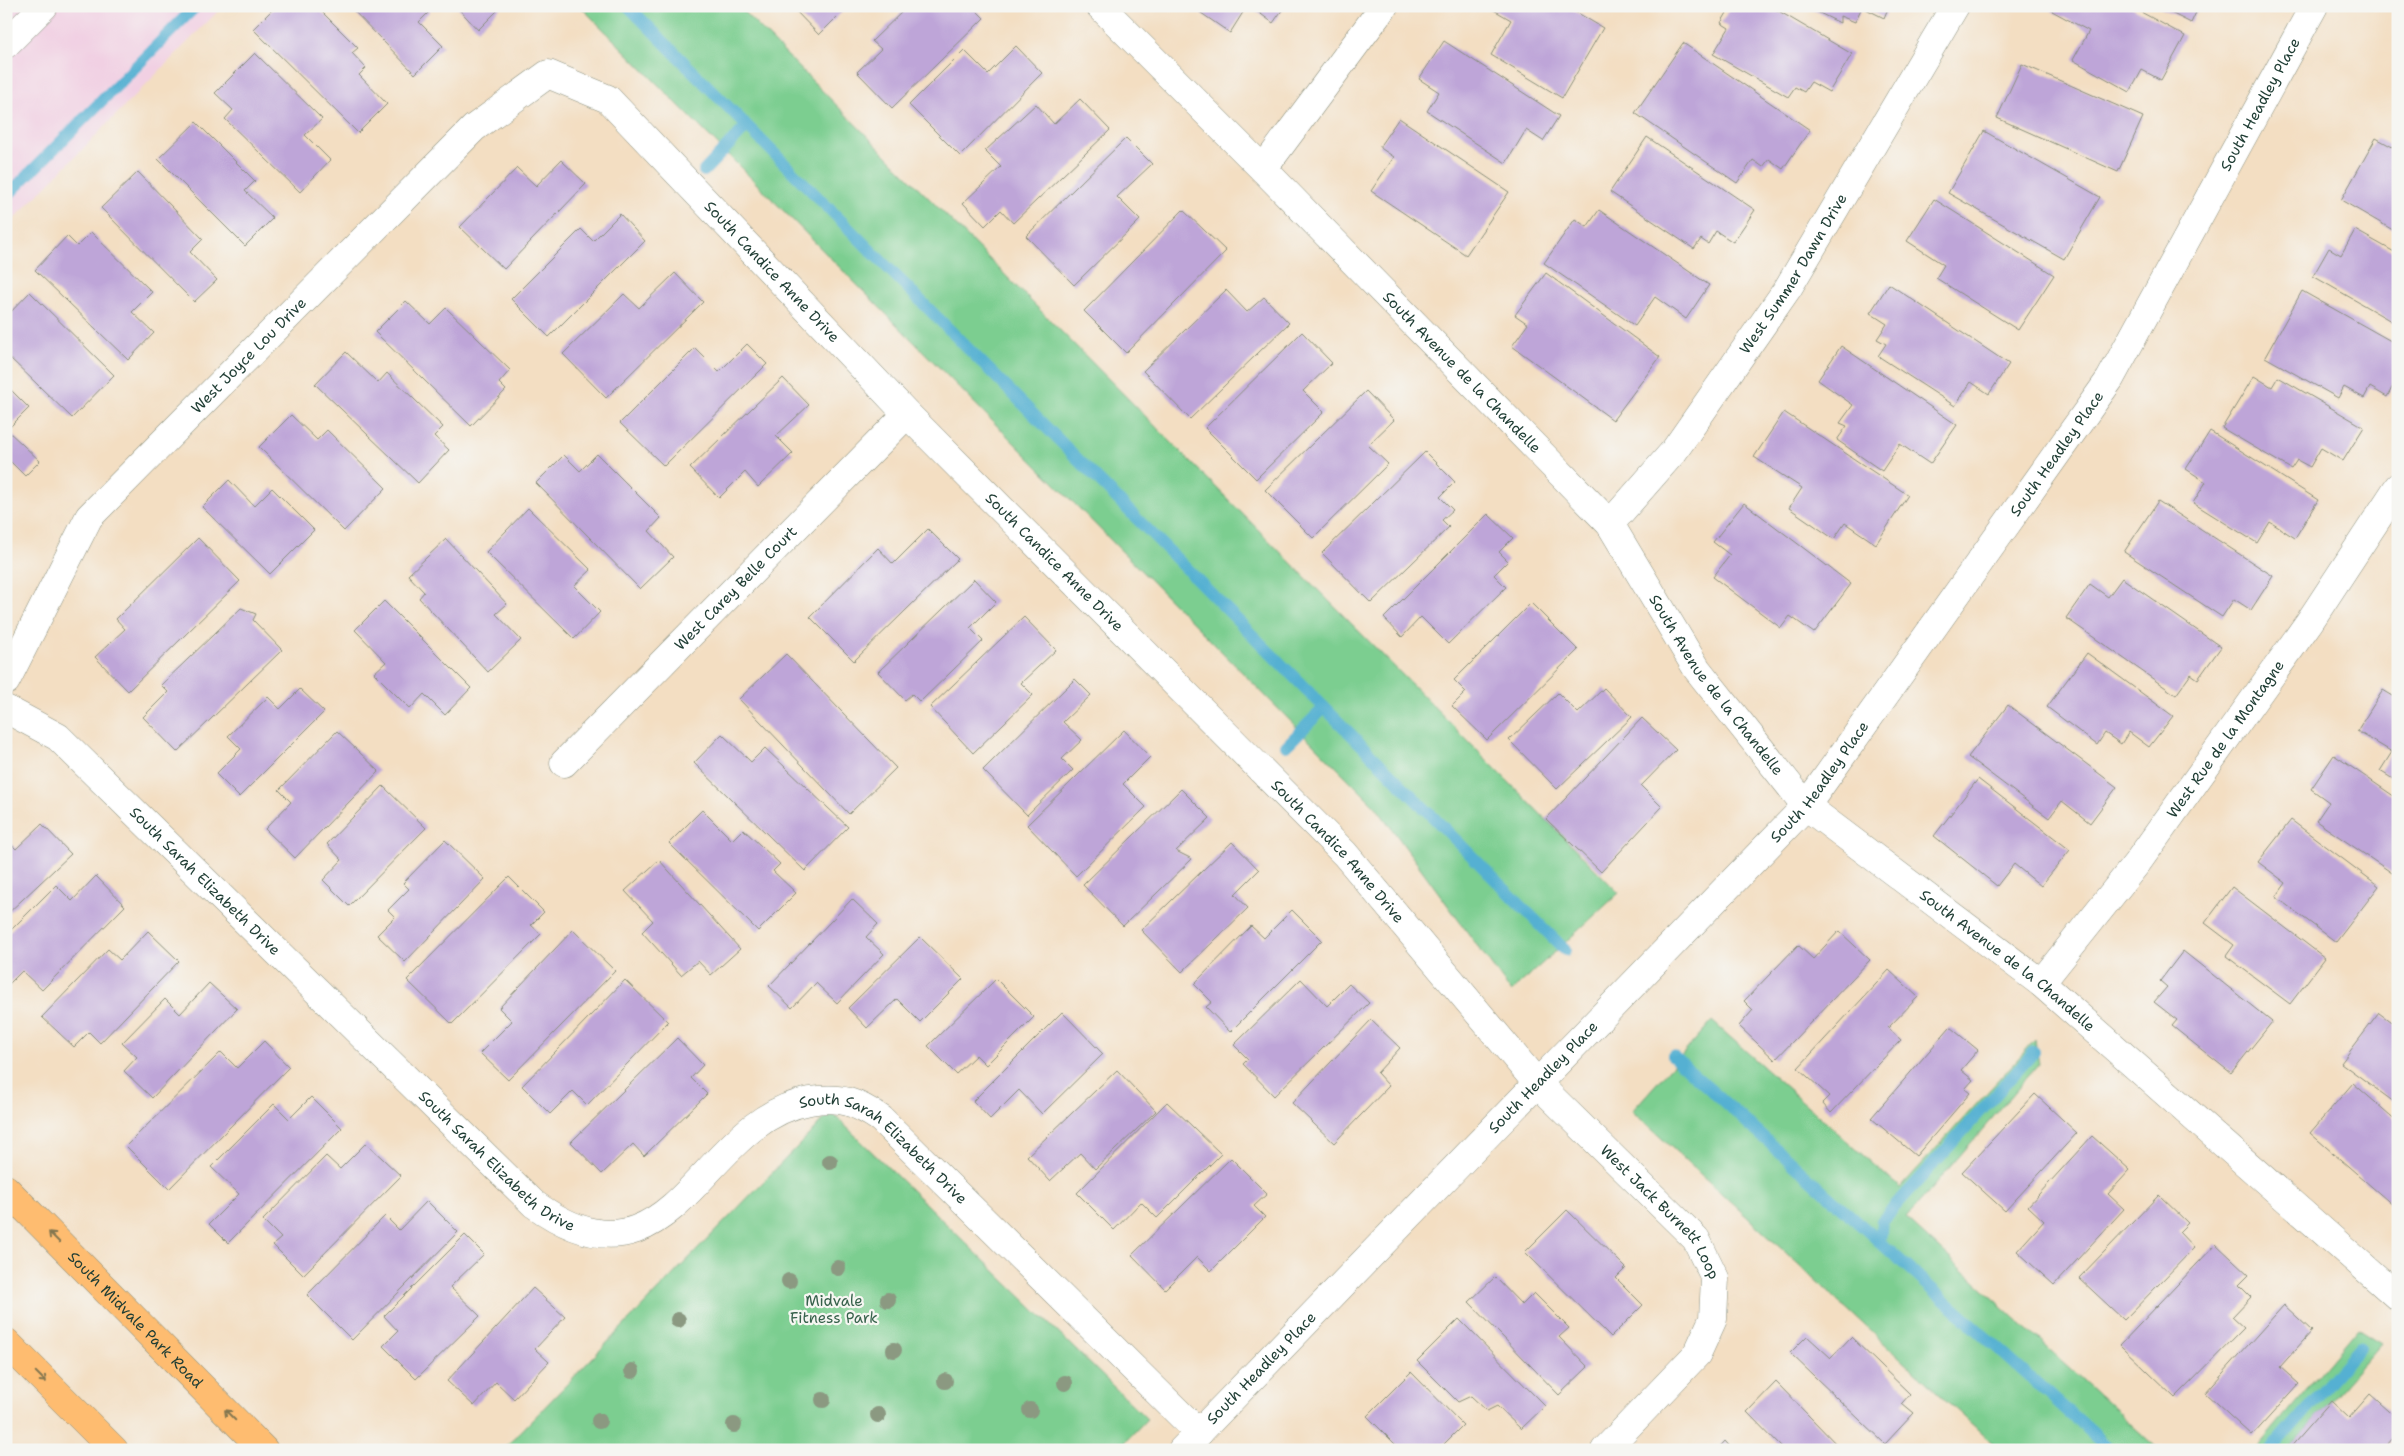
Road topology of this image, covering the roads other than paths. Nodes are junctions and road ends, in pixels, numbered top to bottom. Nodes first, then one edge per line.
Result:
1 (44, 6) edge
2 (1100, 6) edge
3 (1384, 6) edge
4 (1954, 6) edge
5 (2314, 6) edge
6 (6, 44) edge
7 (548, 74) joint
8 (1263, 169) junction
9 (907, 414) junction
10 (2398, 487) edge
11 (1610, 524) junction
12 (6, 682) edge
13 (6, 709) edge
14 (564, 763) dead end
15 (1806, 806) junction
16 (2041, 983) junction
17 (1537, 1083) junction
18 (6, 1189) edge
19 (2398, 1297) edge
20 (6, 1342) edge
21 (1191, 1441) edge
22 (114, 1450) edge
23 (264, 1450) edge
24 (1606, 1450) edge

1 - 6 street
2 - 8 street, South Avenue de la Chandelle
3 - 8 street
4 - 11 street, West Summer Dawn Drive
5 - 15 street, South Headley Place
7 - 9 street, South Candice Anne Drive
7 - 12 street, West Joyce Lou Drive
8 - 11 street, South Avenue de la Chandelle
9 - 14 street, West Carey Belle Court
9 - 17 street, South Candice Anne Drive
10 - 16 street, West Rue de la Montagne
11 - 15 street, South Avenue de la Chandelle
13 - 21 street, South Sarah Elizabeth Drive
15 - 16 street, South Avenue de la Chandelle
15 - 17 street, South Headley Place
16 - 19 street, South Avenue de la Chandelle
17 - 21 street, South Headley Place
17 - 24 street, West Jack Burnett Loop
23 -> 18 main road, South Midvale Park Road
20 -> 22 main road

